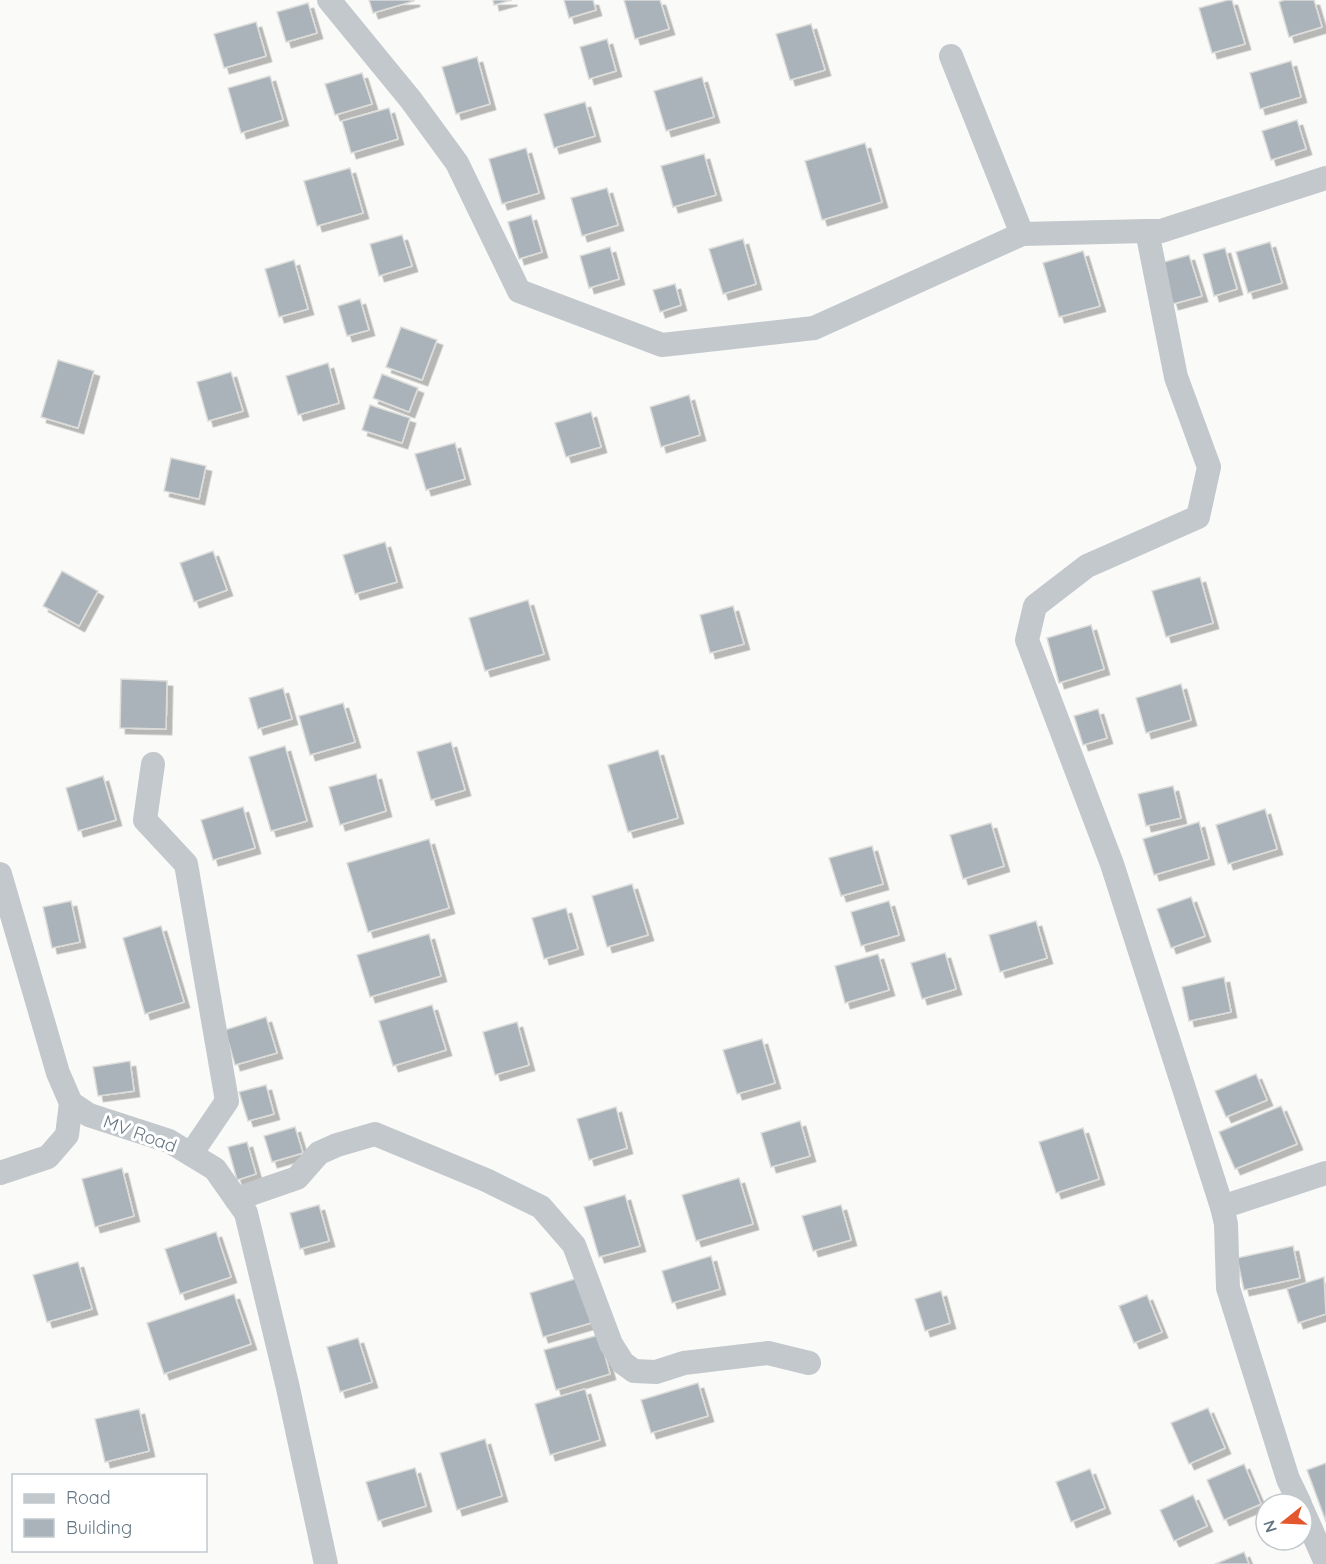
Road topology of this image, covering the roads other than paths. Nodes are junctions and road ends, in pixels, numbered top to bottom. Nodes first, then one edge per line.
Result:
1 (329, 0) edge
2 (951, 56) dead end
3 (1326, 178) edge
4 (1147, 231) junction
5 (1022, 234) junction
6 (153, 764) dead end
7 (0, 873) edge
8 (71, 1103) junction
9 (191, 1154) junction
10 (0, 1173) edge
11 (1326, 1173) edge
12 (236, 1199) junction
13 (1222, 1207) junction
14 (809, 1363) dead end
15 (1294, 1492) edge
16 (1314, 1536) edge
17 (1326, 1563) edge
18 (326, 1564) edge

1 - 5 street
2 - 5 street
3 - 4 street
4 - 5 street
4 - 13 street
6 - 9 street
7 - 8 street
8 - 9 street, MV Road
8 - 10 street
9 - 12 street, MV Road
11 - 13 street
12 - 14 street
12 - 18 street, MV Road
13 - 15 street
16 - 17 street

